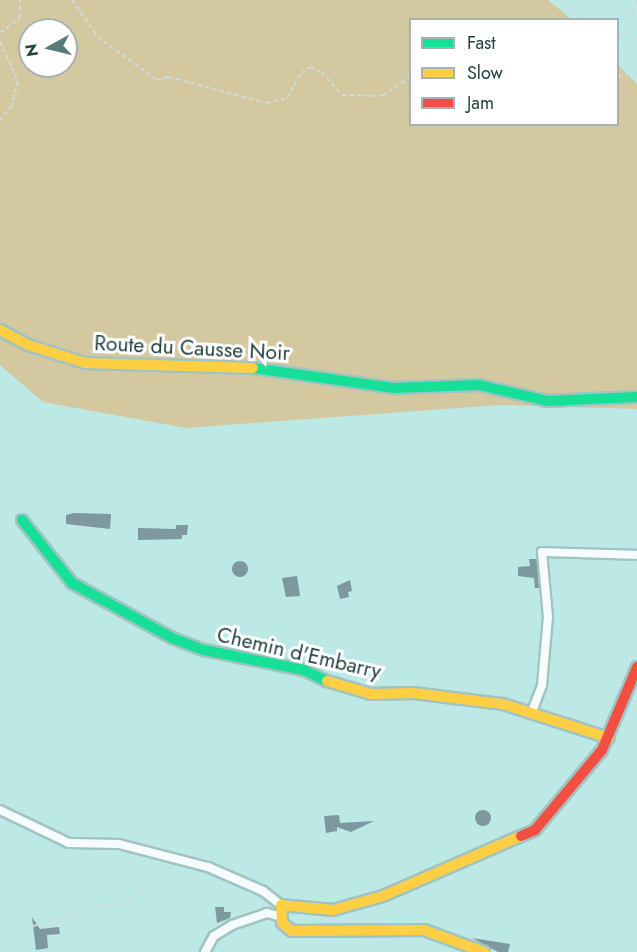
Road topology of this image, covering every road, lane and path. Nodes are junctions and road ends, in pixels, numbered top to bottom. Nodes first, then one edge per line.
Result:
1 (20, 0) edge
2 (72, 0) edge
3 (562, 0) edge
4 (636, 0) edge
5 (579, 18) edge
6 (0, 33) edge
7 (619, 33) edge
8 (627, 33) junction
9 (0, 41) edge
10 (637, 46) edge
11 (637, 72) edge
12 (619, 76) edge
13 (409, 77) edge
14 (0, 121) edge
15 (0, 330) edge
16 (637, 397) edge
17 (22, 520) dead end
18 (637, 555) edge
19 (637, 667) edge
20 (531, 714) junction
21 (609, 738) junction
22 (637, 799) edge
23 (0, 810) edge
24 (546, 821) junction
25 (178, 858) junction
26 (281, 911) junction
27 (4, 952) edge
28 (205, 952) edge
29 (484, 952) edge

1 - 6 path
2 - 13 path
3 - 5 path
4 - 8 path
7 - 8 path
8 - 10 path
9 - 14 path
11 - 12 path
15 - 16 street, Route du Causse Noir
17 - 20 street, Chemin d'Embarry
18 - 20 street
19 - 21 street
20 - 21 street, Chemin d'Embarry
21 - 24 street
22 - 24 path
23 - 25 street
24 - 26 street
25 - 26 street
25 - 27 path
26 - 28 street
26 - 29 street

